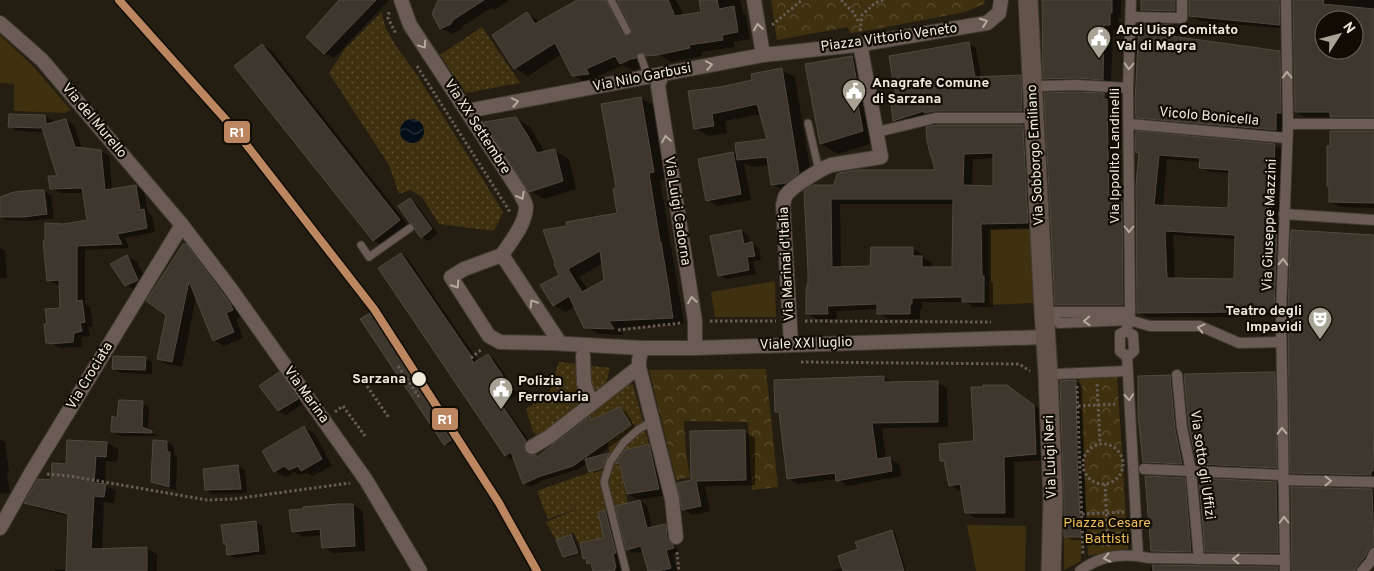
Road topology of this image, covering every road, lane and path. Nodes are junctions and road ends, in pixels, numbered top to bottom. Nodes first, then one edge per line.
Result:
1 (611, 0) edge
2 (754, 0) edge
3 (802, 0) edge
4 (841, 0) edge
5 (883, 0) edge
6 (1001, 0) edge
7 (1028, 0) edge
8 (1130, 0) edge
9 (1182, 0) edge
10 (1286, 0) edge
11 (401, 1) edge
12 (1131, 17) junction
13 (0, 23) edge
14 (860, 25) junction
15 (627, 31) dead end
16 (760, 37) junction
17 (860, 38) junction
18 (399, 39) dead end
19 (763, 55) junction
20 (641, 57) dead end
21 (415, 63) dead end
22 (662, 74) junction
23 (648, 77) junction
24 (1043, 86) dead end
25 (1128, 88) junction
26 (467, 111) junction
27 (1030, 118) dead end
28 (808, 122) dead end
29 (1128, 124) junction
30 (1288, 124) junction
31 (1374, 124) edge
32 (876, 132) junction
33 (1286, 138) junction
34 (819, 171) junction
35 (1284, 214) junction
36 (509, 218) dead end
37 (1374, 220) edge
38 (182, 225) junction
39 (410, 228) dead end
40 (361, 245) dead end
41 (502, 255) junction
42 (1047, 311) junction
43 (1130, 316) junction
44 (695, 321) junction
45 (790, 321) junction
46 (994, 322) dead end
47 (632, 329) dead end
48 (1046, 337) junction
49 (1281, 342) junction
50 (563, 344) junction
51 (792, 344) junction
52 (486, 345) dead end
53 (642, 348) junction
54 (695, 348) junction
55 (583, 356) dead end
56 (471, 358) dead end
57 (799, 362) dead end
58 (398, 366) dead end
59 (639, 367) junction
60 (1127, 371) junction
61 (1097, 372) junction
62 (1046, 373) junction
63 (1077, 373) junction
64 (1177, 375) dead end
65 (368, 386) dead end
66 (419, 397) dead end
67 (591, 404) junction
68 (1122, 404) dead end
69 (1098, 405) junction
70 (343, 406) dead end
71 (1078, 406) junction
72 (389, 418) dead end
73 (653, 421) junction
74 (365, 436) dead end
75 (1100, 443) junction
76 (532, 447) dead end
77 (1081, 462) junction
78 (1140, 469) junction
79 (1191, 471) junction
80 (31, 473) junction
81 (1283, 478) junction
82 (366, 480) junction
83 (1374, 482) edge
84 (1105, 484) junction
85 (1129, 512) dead end
86 (1106, 513) junction
87 (1082, 514) junction
88 (0, 528) edge
89 (676, 537) joint
90 (1374, 553) edge
91 (1138, 556) junction
92 (1108, 557) junction
93 (1199, 558) junction
94 (1284, 560) junction
95 (418, 567) edge
96 (1081, 570) edge
97 (626, 571) edge
98 (679, 571) edge
99 (1051, 571) edge
100 (1284, 571) edge
101 (1362, 571) edge

1 - 15 lane
16 -> 2 street
3 - 16 path
4 - 14 path
5 - 14 path
17 -> 6 street, Piazza Vittorio Veneto
7 - 42 main road, Via Sobborgo Emiliano
8 - 12 street, Via Ippolito Landinelli
9 - 12 street
30 -> 10 street, Via Giuseppe Mazzini
11 - 18 path
11 -> 26 street, Via XX Settembre
12 -> 25 street, Via Ippolito Landinelli
13 - 38 street, Via del Murello
14 - 17 path
16 - 19 street
17 - 19 street, Piazza Vittorio Veneto
17 - 32 street, Via Marinai d'Italia
22 -> 19 street, Via Nilo Garbusi
20 - 23 lane
21 - 36 path
22 - 23 street, Via Nilo Garbusi
44 -> 22 street, Via Luigi Cadorna
26 -> 23 street, Via Nilo Garbusi
24 - 25 street
25 - 29 street, Via Ippolito Landinelli
26 -> 41 street, Via XX Settembre
27 - 32 street
28 - 34 lane
29 - 33 street, Vicolo Bonicella
29 -> 43 street, Via Ippolito Landinelli
30 - 31 street
30 - 33 street, Via Giuseppe Mazzini
32 - 34 street, Via Marinai d'Italia
33 - 35 street, Via Giuseppe Mazzini
34 - 45 street, Via Marinai d'Italia
35 - 37 street
49 -> 35 street, Via Giuseppe Mazzini
38 - 80 street, Via Crociata
38 - 82 street, Via Marina
39 - 40 lane
50 -> 41 street
41 -> 50 street, Viale XXI luglio
42 - 43 street
42 - 48 main road, Via Sobborgo Emiliano
49 -> 43 street
43 - 60 street
44 - 45 path
44 - 47 path
44 - 54 street, Via Luigi Cadorna
45 - 46 path
45 - 51 street, Via Marinai d'Italia
48 - 51 street, Viale XXI luglio
48 - 62 main road, Via Luigi Neri
81 -> 49 street, Via Giuseppe Mazzini
50 - 53 street, Viale XXI luglio
51 - 54 street, Viale XXI luglio
52 - 56 path
53 - 54 street, Viale XXI luglio
53 - 59 street
55 - 67 street
57 - 62 path
58 - 66 path
59 - 67 street
59 - 73 street
60 - 61 street
60 -> 78 street
61 - 63 street
61 - 69 path
62 - 63 street
62 - 99 main road, Via Luigi Neri
63 - 71 path
64 - 79 street, Via sotto gli Uffizi
65 - 72 path
67 - 76 street
68 - 69 path
69 - 71 path
69 - 75 path
70 - 74 path
71 - 77 path
73 - 89 street
73 - 97 lane
75 - 77 path
75 - 84 path
77 - 84 path
77 - 87 path
78 - 79 street
78 - 91 street
79 - 81 street
79 - 93 street, Via sotto gli Uffizi
80 - 82 path
80 - 88 street, Via Crociata
81 -> 83 street
94 -> 81 street, Via Giuseppe Mazzini
82 - 95 street, Via Marina
84 - 86 path
85 - 86 path
86 - 87 path
86 - 92 path
87 - 96 path
89 - 98 path
90 - 101 street
91 - 92 street
91 - 93 street
92 -> 96 street
94 -> 93 street
94 - 100 street, Via Giuseppe Mazzini

